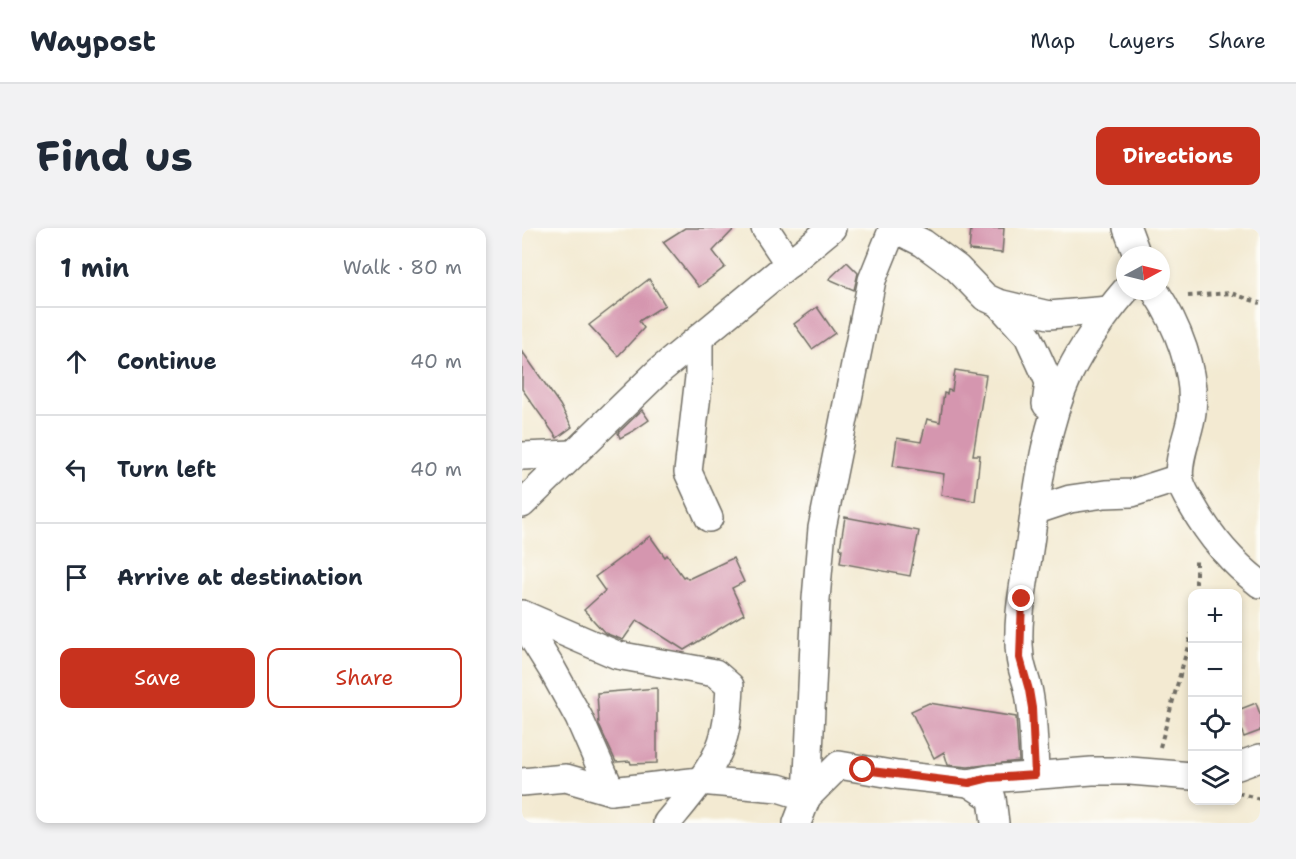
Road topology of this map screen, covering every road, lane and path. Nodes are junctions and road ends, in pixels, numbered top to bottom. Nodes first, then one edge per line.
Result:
1 (765, 228) edge
2 (832, 228) edge
3 (893, 228) edge
4 (1127, 228) edge
5 (1134, 246) edge
6 (789, 264) junction
7 (1170, 297) edge
8 (1117, 300) edge
9 (1161, 300) edge
10 (998, 303) junction
11 (1260, 303) edge
12 (699, 339) junction
13 (1046, 404) dead end
14 (573, 454) junction
15 (522, 456) edge
16 (1179, 478) junction
17 (522, 504) edge
18 (1034, 511) junction
19 (709, 518) dead end
20 (1260, 584) edge
21 (522, 614) edge
22 (522, 621) edge
23 (1189, 643) edge
24 (1260, 758) edge
25 (1242, 765) edge
26 (1153, 773) junction
27 (1035, 775) junction
28 (1188, 776) edge
29 (700, 781) junction
30 (522, 782) edge
31 (969, 783) junction
32 (611, 791) junction
33 (1242, 794) edge
34 (807, 796) junction
35 (1260, 799) edge
36 (668, 823) edge
37 (797, 823) edge
38 (994, 823) edge

1 - 6 street
2 - 6 street
3 - 10 street
3 - 34 street
4 - 5 street
6 - 12 street
7 - 11 path
8 - 10 street
8 - 18 street
9 - 16 street
10 - 13 street
12 - 14 street
12 - 19 street
14 - 15 street
14 - 17 street
16 - 18 street
16 - 20 street
18 - 27 street
21 - 29 street
22 - 32 street
23 - 26 path
24 - 25 street
26 - 27 street
26 - 28 street
27 - 31 street
29 - 32 street
29 - 34 street
29 - 36 street
30 - 32 street
31 - 34 street
31 - 38 street
33 - 35 path
34 - 37 street

